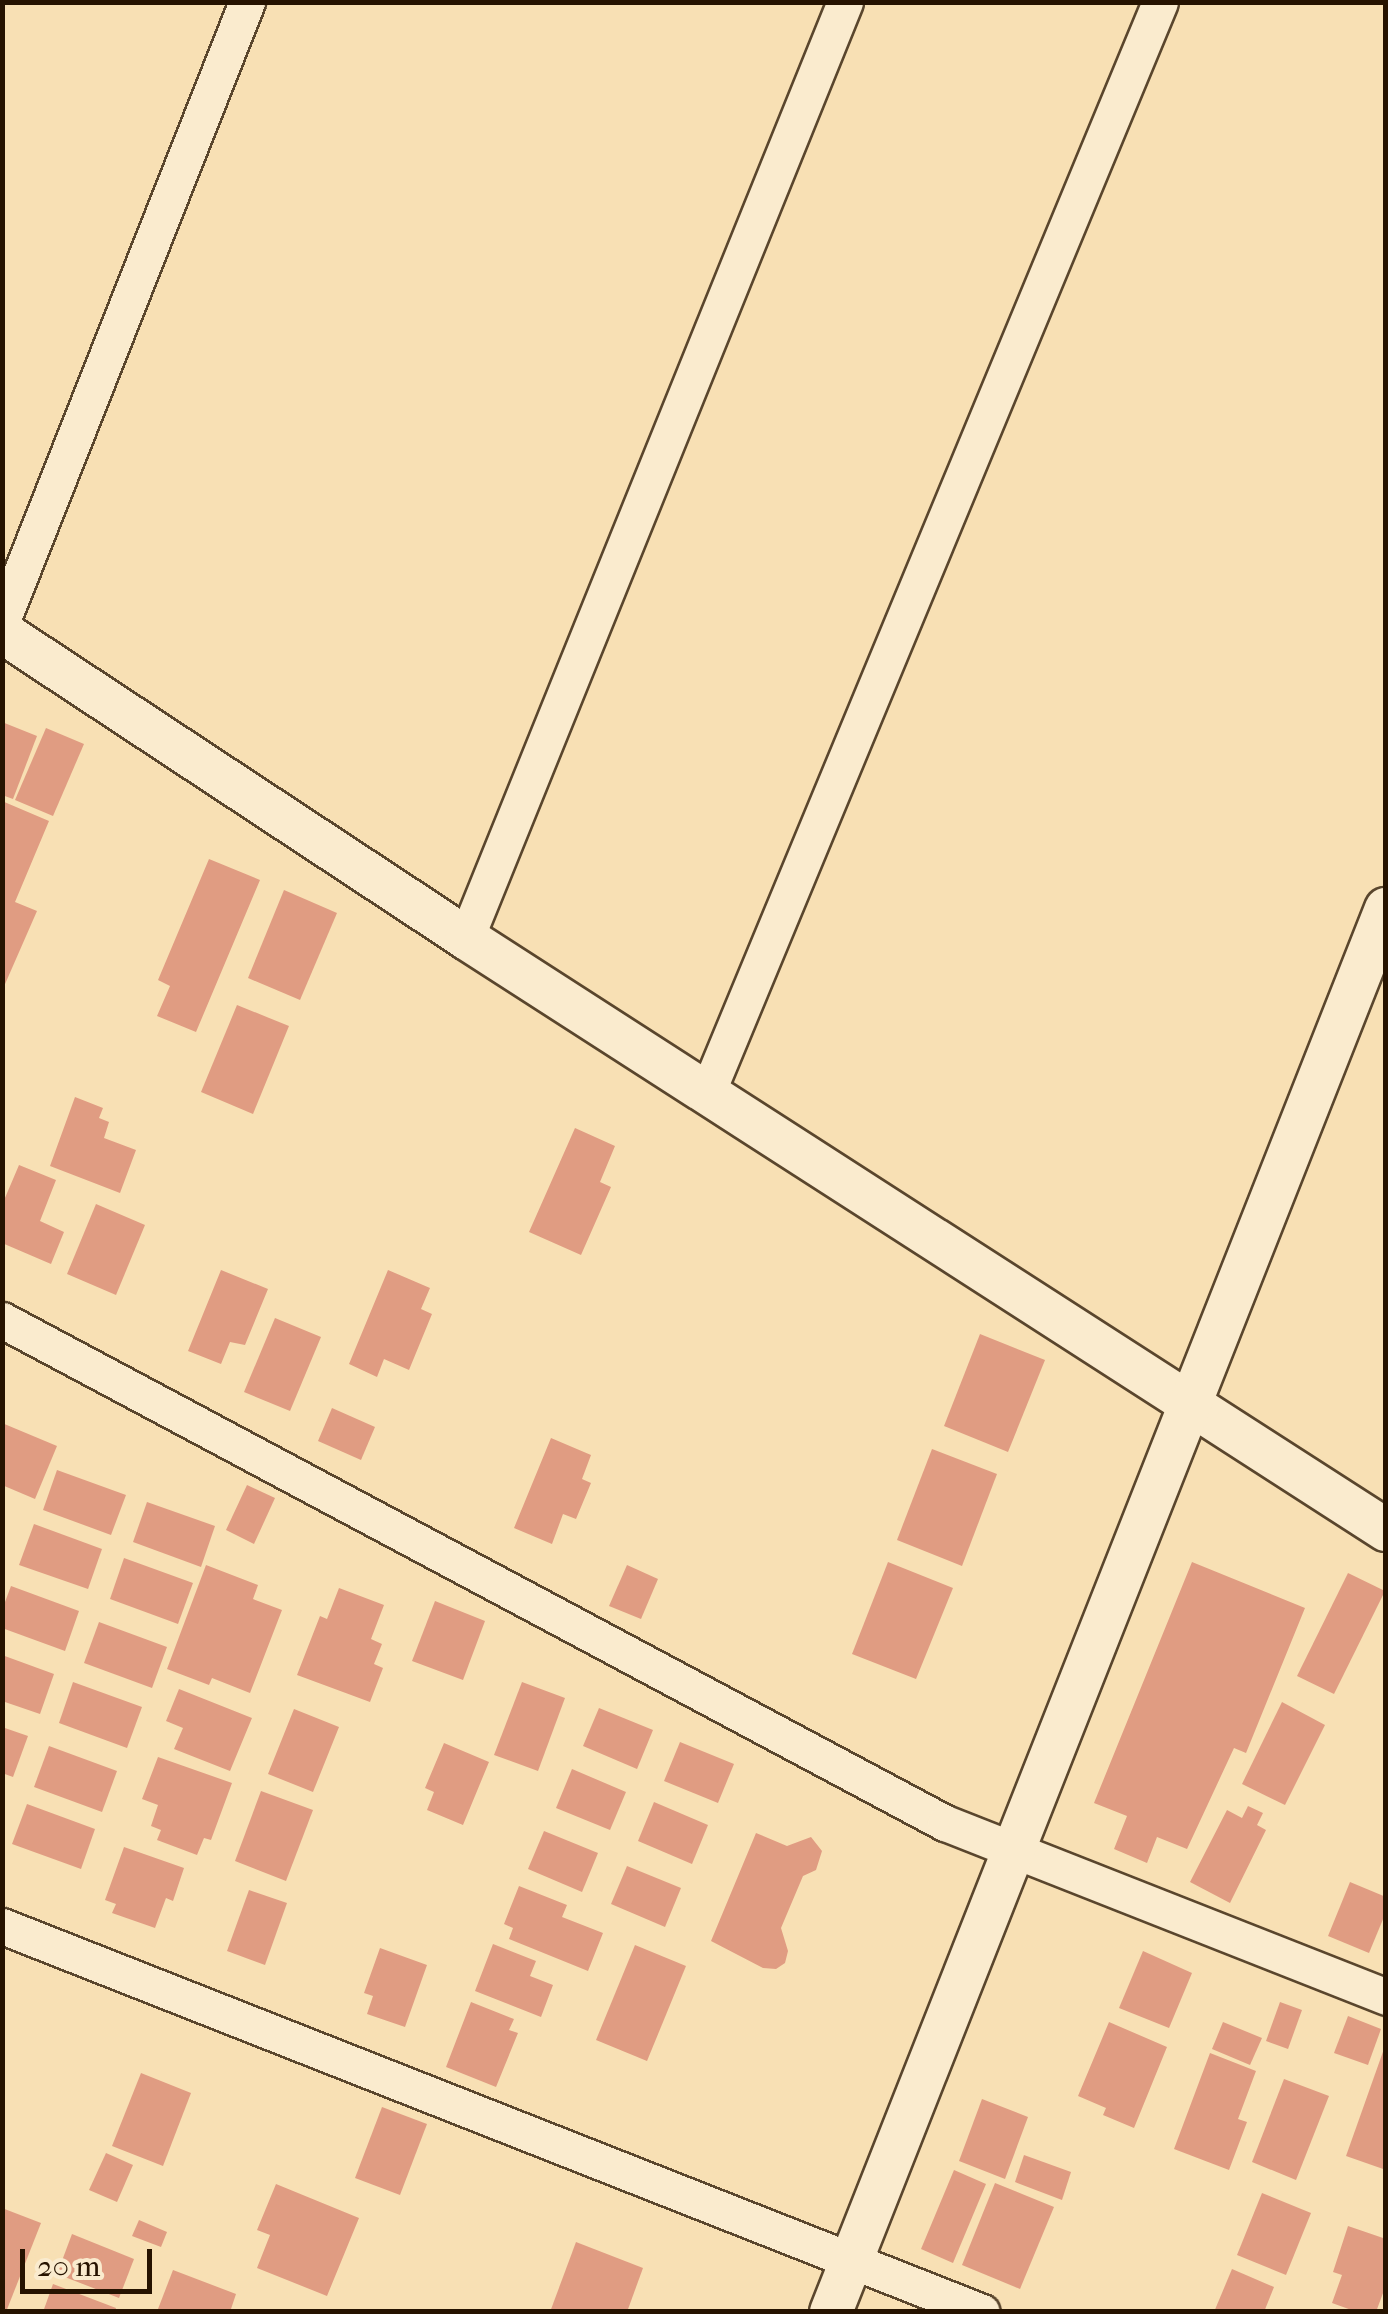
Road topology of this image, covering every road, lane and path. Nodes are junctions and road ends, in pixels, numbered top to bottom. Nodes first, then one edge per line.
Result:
1 (247, 2) edge
2 (845, 2) edge
3 (1160, 2) edge
4 (2, 620) edge
5 (2, 632) edge
6 (1386, 910) edge
7 (466, 938) junction
8 (707, 1093) junction
9 (2, 1320) edge
10 (1190, 1401) junction
11 (1386, 1530) edge
12 (1016, 1850) junction
13 (2, 1926) edge
14 (1386, 1997) edge
15 (852, 2260) junction
16 (831, 2312) edge
17 (982, 2312) edge

1 - 4 street
2 - 7 street
3 - 8 street
5 - 7 street
6 - 10 street
7 - 8 street
8 - 10 street
9 - 12 street
10 - 11 street
10 - 12 street
12 - 14 street
12 - 15 street
13 - 15 street
15 - 16 street
15 - 17 street

